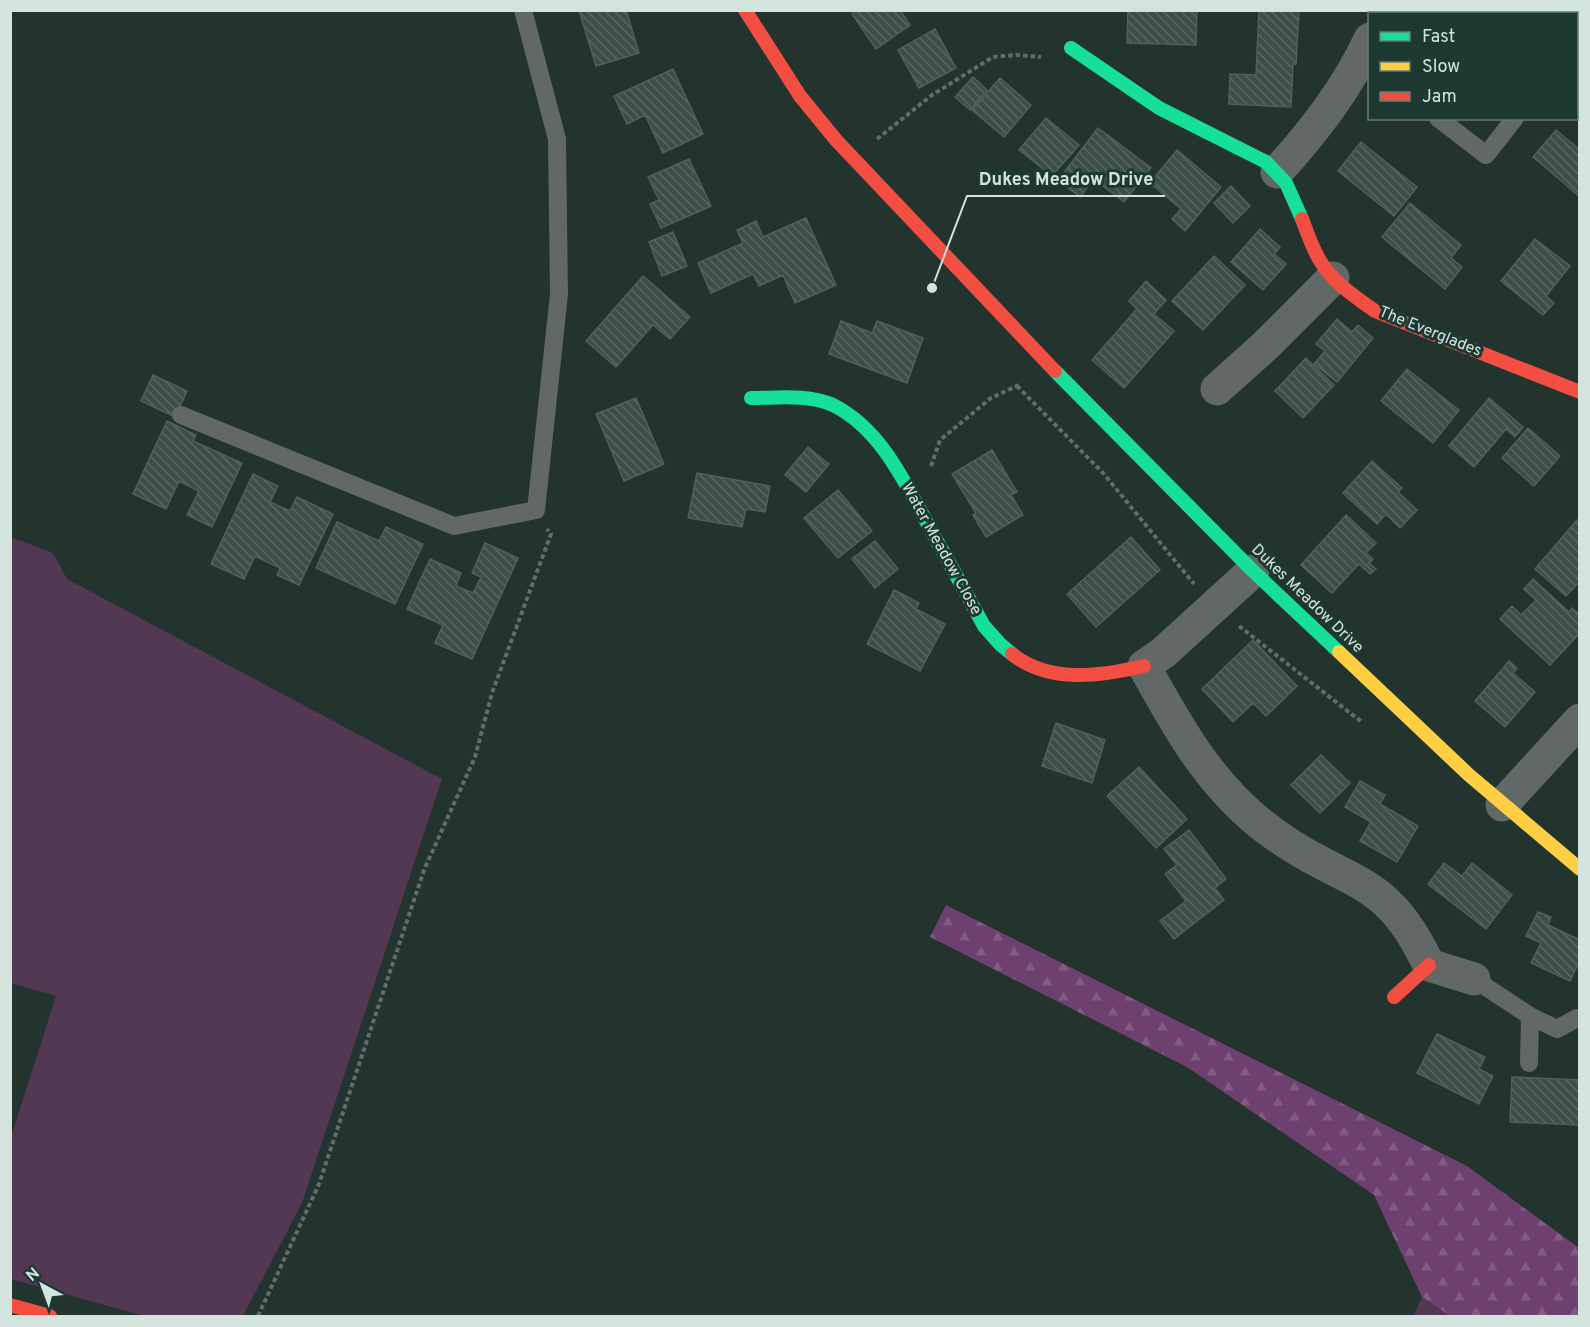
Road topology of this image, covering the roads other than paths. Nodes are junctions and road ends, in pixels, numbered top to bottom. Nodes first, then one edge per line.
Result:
1 (523, 10) edge
2 (746, 10) edge
3 (1071, 48) road end
4 (1366, 55) edge
5 (1441, 120) edge
6 (1513, 120) edge
7 (1277, 172) junction
8 (1333, 278) junction
9 (1217, 389) dead end
10 (1580, 392) edge
11 (751, 398) dead end
12 (181, 414) dead end
13 (1253, 571) junction
14 (1144, 666) junction
15 (1580, 720) edge
16 (1502, 805) junction
17 (1580, 869) edge
18 (1429, 965) junction
19 (1474, 978) joint
20 (1394, 997) dead end
21 (1530, 1016) junction
22 (1577, 1018) dead end
23 (1529, 1063) dead end
24 (10, 1305) edge
25 (50, 1317) edge

1 - 12 lane
2 - 13 street, Dukes Meadow Drive
3 - 7 street, The Everglades
4 - 7 street
5 - 6 lane
7 - 8 street, The Everglades
8 - 9 street
8 - 10 street, The Everglades
11 - 14 street, Water Meadow Close
13 - 14 street, Water Meadow Close
13 - 16 street, Dukes Meadow Drive
14 - 18 street
15 - 16 street
16 - 17 street, Dukes Meadow Drive
18 - 19 street
18 - 20 street
19 - 21 lane
21 - 22 lane
21 - 23 lane
24 - 25 street

